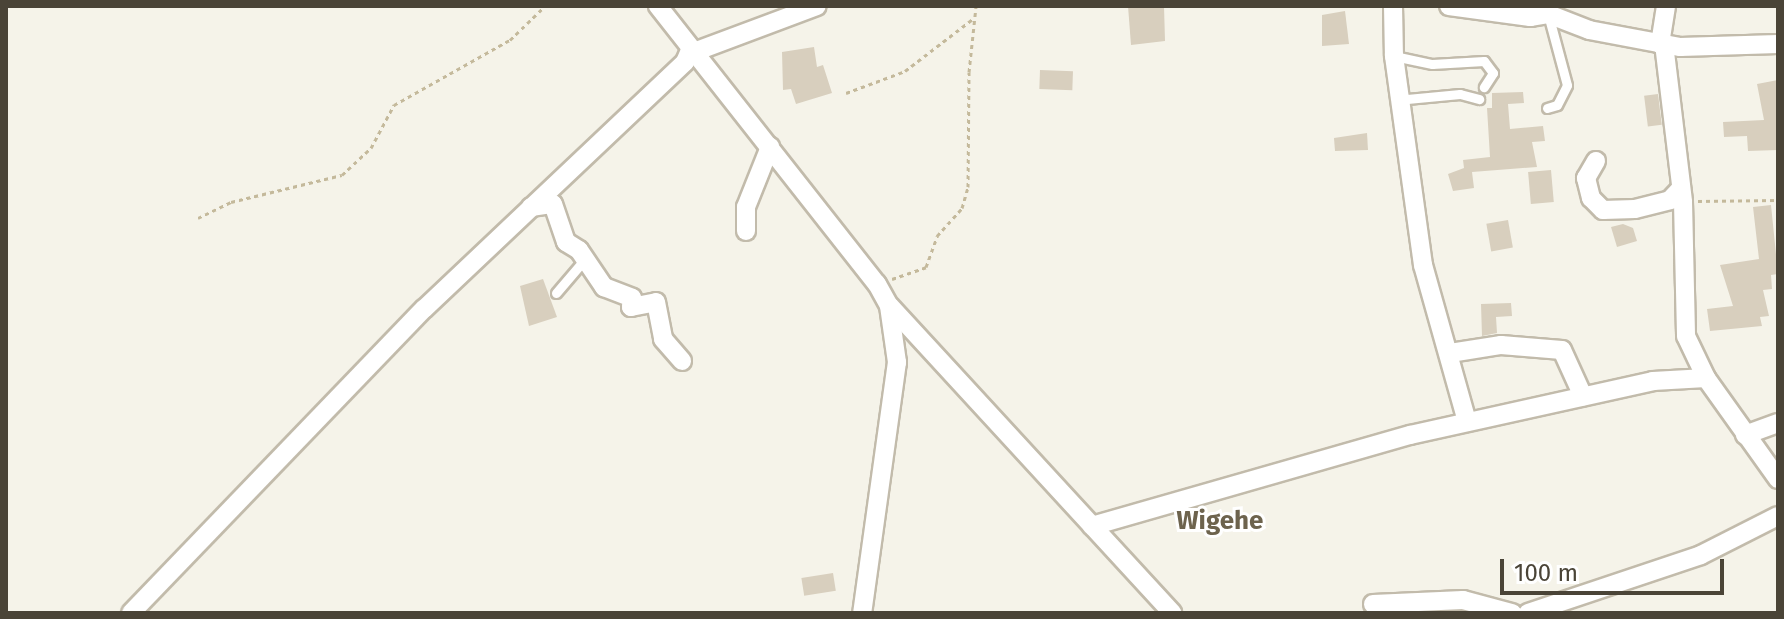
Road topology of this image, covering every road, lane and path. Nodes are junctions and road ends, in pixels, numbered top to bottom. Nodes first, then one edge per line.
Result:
1 (545, 6) edge
2 (658, 6) edge
3 (817, 6) edge
4 (976, 6) edge
5 (1393, 6) edge
6 (1449, 6) edge
7 (1666, 6) edge
8 (1548, 14) junction
9 (974, 18) junction
10 (1662, 44) junction
11 (1778, 44) edge
12 (693, 50) junction
13 (1394, 56) junction
14 (1484, 87) dead end
15 (846, 93) dead end
16 (1399, 94) junction
17 (1479, 99) dead end
18 (1547, 108) dead end
19 (770, 147) junction
20 (1596, 161) dead end
21 (1682, 195) junction
22 (1778, 200) edge
23 (531, 207) junction
24 (198, 218) dead end
25 (746, 231) dead end
26 (585, 259) junction
27 (877, 284) junction
28 (556, 293) dead end
29 (888, 303) junction
30 (1450, 353) junction
31 (682, 361) dead end
32 (1706, 378) junction
33 (1583, 396) junction
34 (1467, 422) junction
35 (1778, 423) edge
36 (1745, 435) junction
37 (1778, 479) edge
38 (1778, 516) edge
39 (1092, 526) junction
40 (1373, 604) dead end
41 (131, 613) edge
42 (862, 613) edge
43 (1172, 613) edge
44 (1512, 613) edge
45 (1528, 613) edge

1 - 24 path
2 - 12 street
3 - 12 street
4 - 9 path
5 - 13 street
6 - 8 street
7 - 10 street
8 - 10 street
8 - 18 lane
9 - 15 path
9 - 27 path
10 - 11 street
10 - 21 street
12 - 19 street
12 - 23 street
13 - 14 lane
13 - 16 street
16 - 17 lane
16 - 30 street
19 - 25 street
19 - 27 street
20 - 21 street
21 - 22 path
21 - 32 street
23 - 26 street
23 - 41 street
26 - 28 lane
26 - 31 street
27 - 29 street
29 - 39 street
29 - 42 street
30 - 33 street
30 - 34 street
32 - 33 street
32 - 36 street
33 - 34 street
34 - 39 street
35 - 36 street
36 - 37 street
38 - 45 street
39 - 43 street
40 - 44 street

